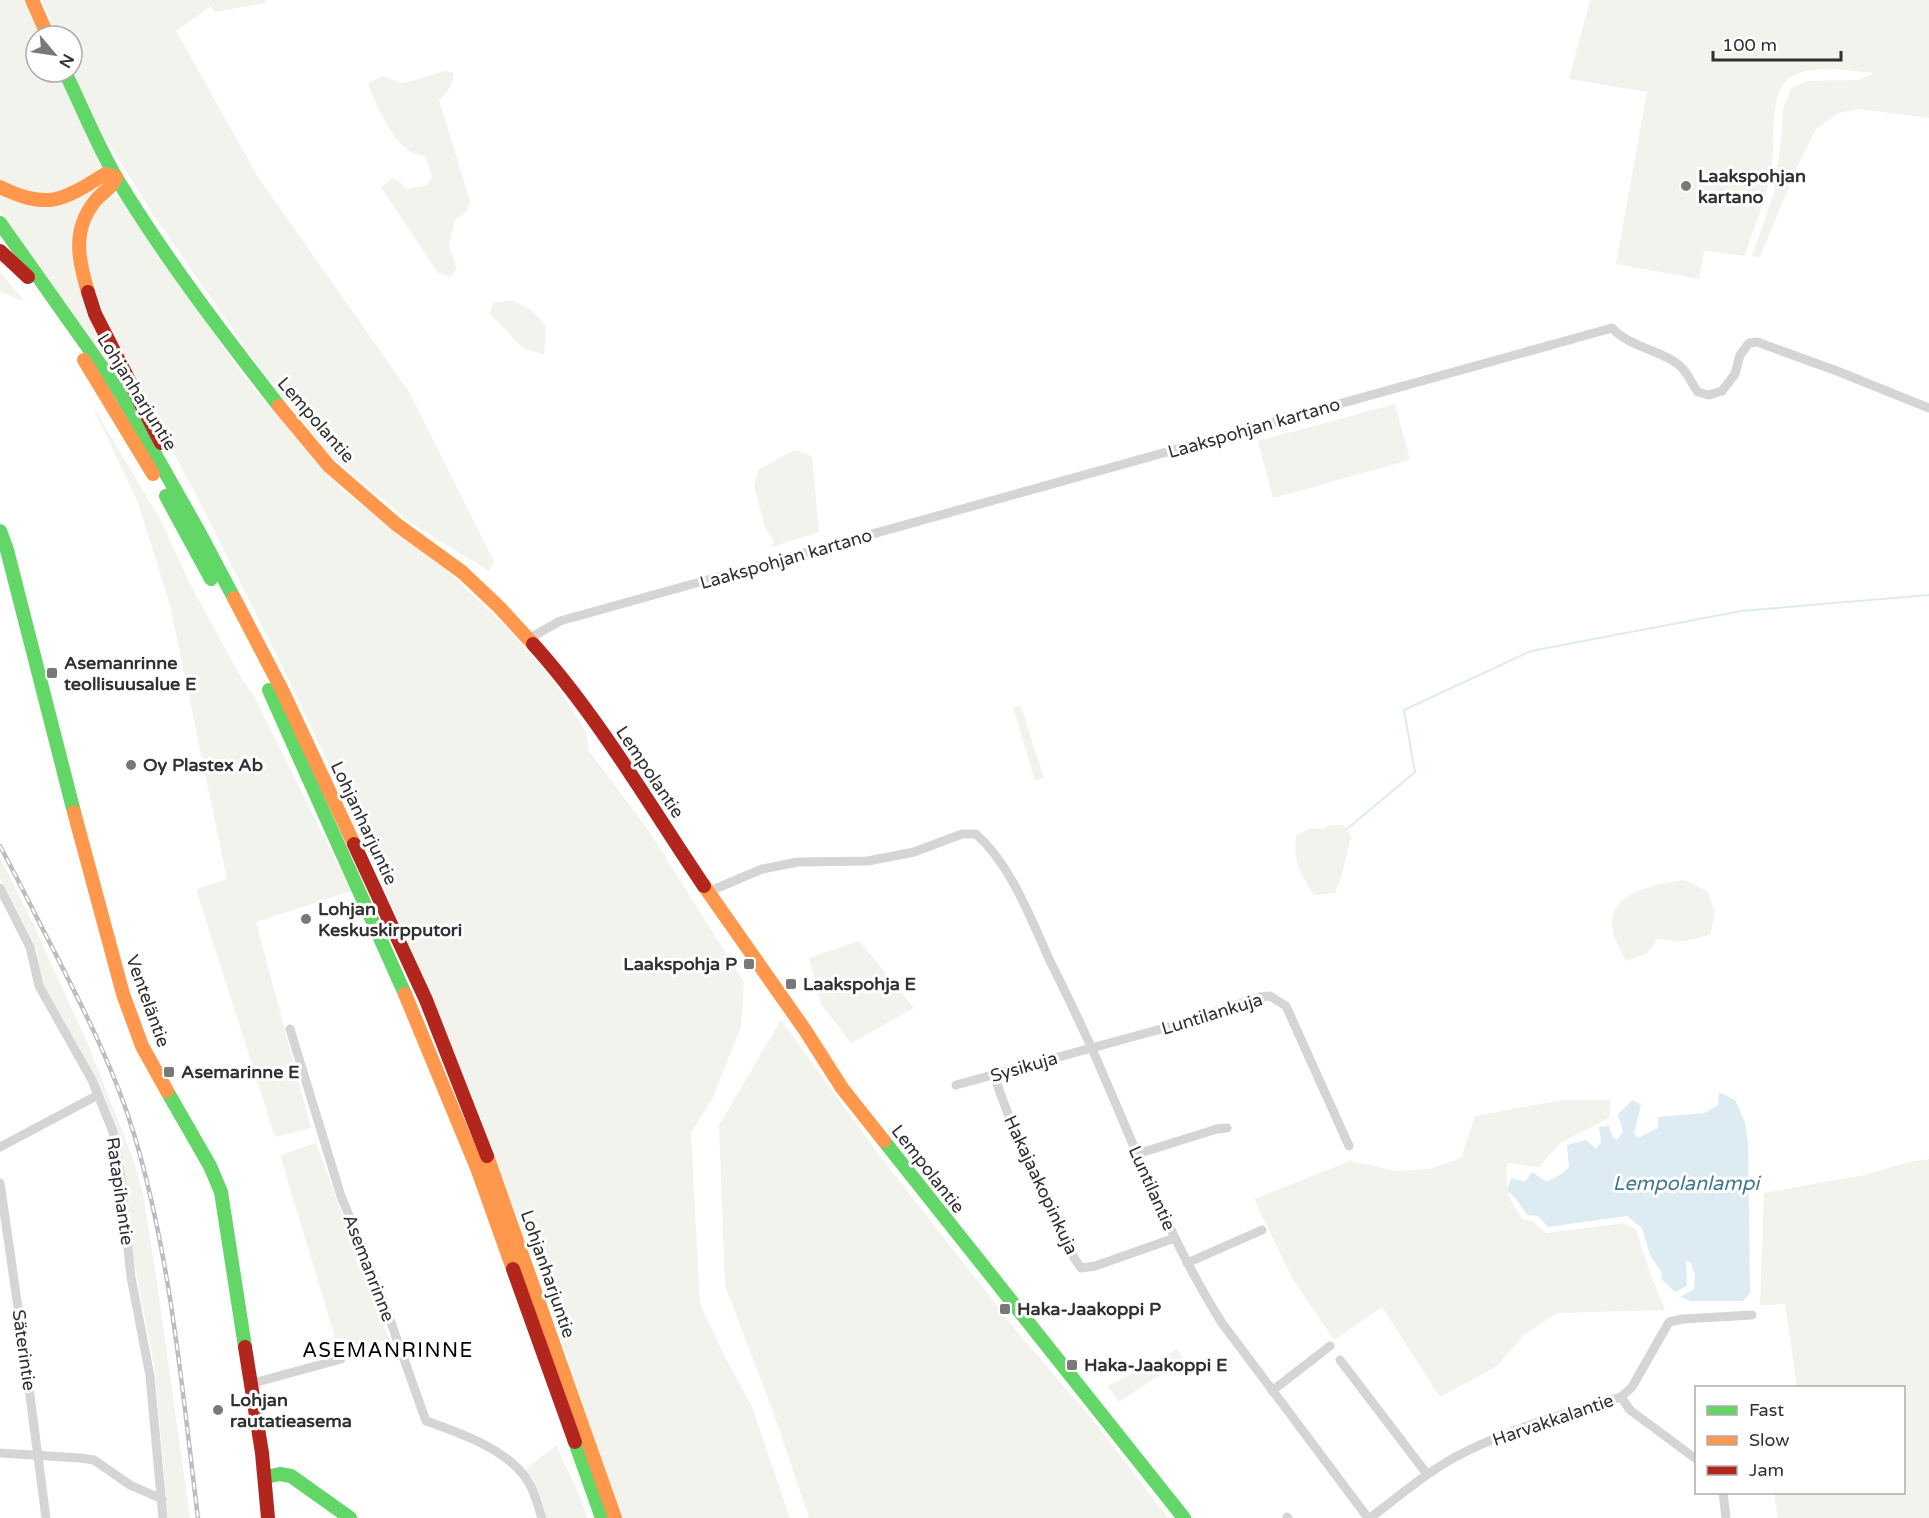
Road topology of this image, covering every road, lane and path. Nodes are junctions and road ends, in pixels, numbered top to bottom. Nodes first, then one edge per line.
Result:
1 (32, 0) edge
2 (43, 24) edge
3 (71, 84) edge
4 (116, 177) junction
5 (0, 187) edge
6 (0, 223) edge
7 (0, 242) edge
8 (0, 251) edge
9 (27, 277) junction
10 (1929, 408) edge
11 (0, 531) edge
12 (199, 532) junction
13 (530, 638) junction
14 (0, 888) edge
15 (708, 892) junction
16 (290, 1029) dead end
17 (1092, 1047) junction
18 (994, 1076) junction
19 (956, 1085) dead end
20 (98, 1095) junction
21 (1227, 1128) dead end
22 (1349, 1146) dead end
23 (0, 1147) edge
24 (1137, 1154) junction
25 (0, 1183) edge
26 (1262, 1230) dead end
27 (1175, 1238) junction
28 (1187, 1263) junction
29 (1752, 1314) dead end
30 (1330, 1346) dead end
31 (341, 1359) dead end
32 (1340, 1360) dead end
33 (250, 1384) junction
34 (1272, 1391) junction
35 (1621, 1397) junction
36 (0, 1454) edge
37 (37, 1455) junction
38 (1695, 1458) edge
39 (1427, 1474) junction
40 (266, 1477) junction
41 (1724, 1494) edge
42 (162, 1499) junction
43 (46, 1518) edge
44 (164, 1518) edge
45 (268, 1518) edge
46 (350, 1518) edge
47 (542, 1518) edge
48 (602, 1518) edge
49 (615, 1518) edge
50 (1184, 1518) edge
51 (1370, 1518) edge
52 (1726, 1518) edge

1 - 2 main road
3 - 4 main road, Lempolantie
4 - 5 main road
4 - 12 main road
4 - 13 main road, Lempolantie
6 - 12 main road, Lohjanharjuntie
7 - 9 main road, Lohjanharjuntie
8 - 9 main road
9 - 48 main road, Lohjanharjuntie
10 - 13 street, Laakspohjan kartano
11 - 33 main road, Venteläntie
12 - 49 main road, Lohjanharjuntie
13 - 15 main road, Lempolantie
14 - 20 street, Ratapihantie
15 - 17 street, Luntilantie
15 - 50 main road, Lempolantie
16 - 47 street, Asemanrinne
17 - 18 street, Sysikuja
17 - 22 street, Luntilankuja
17 - 24 street, Luntilantie
18 - 19 street, Sysikuja
18 - 27 street, Hakajaakopinkuja
20 - 23 street
20 - 42 street, Ratapihantie
21 - 24 street
24 - 27 street, Luntilantie
25 - 37 street, Säterintie
26 - 28 street
27 - 28 street, Luntilantie
28 - 34 street, Luntilantie
29 - 35 street, Harvakkalantie
30 - 34 street
31 - 33 street
32 - 39 street
33 - 40 main road, Venteläntie
34 - 51 street, Luntilantie
35 - 38 street
35 - 39 street, Harvakkalantie
36 - 37 street
37 - 42 street
37 - 43 street, Säterintie
39 - 51 street, Harvakkalantie
40 - 45 main road, Venteläntie
40 - 46 main road
41 - 52 street
42 - 44 street, Ratapihantie

